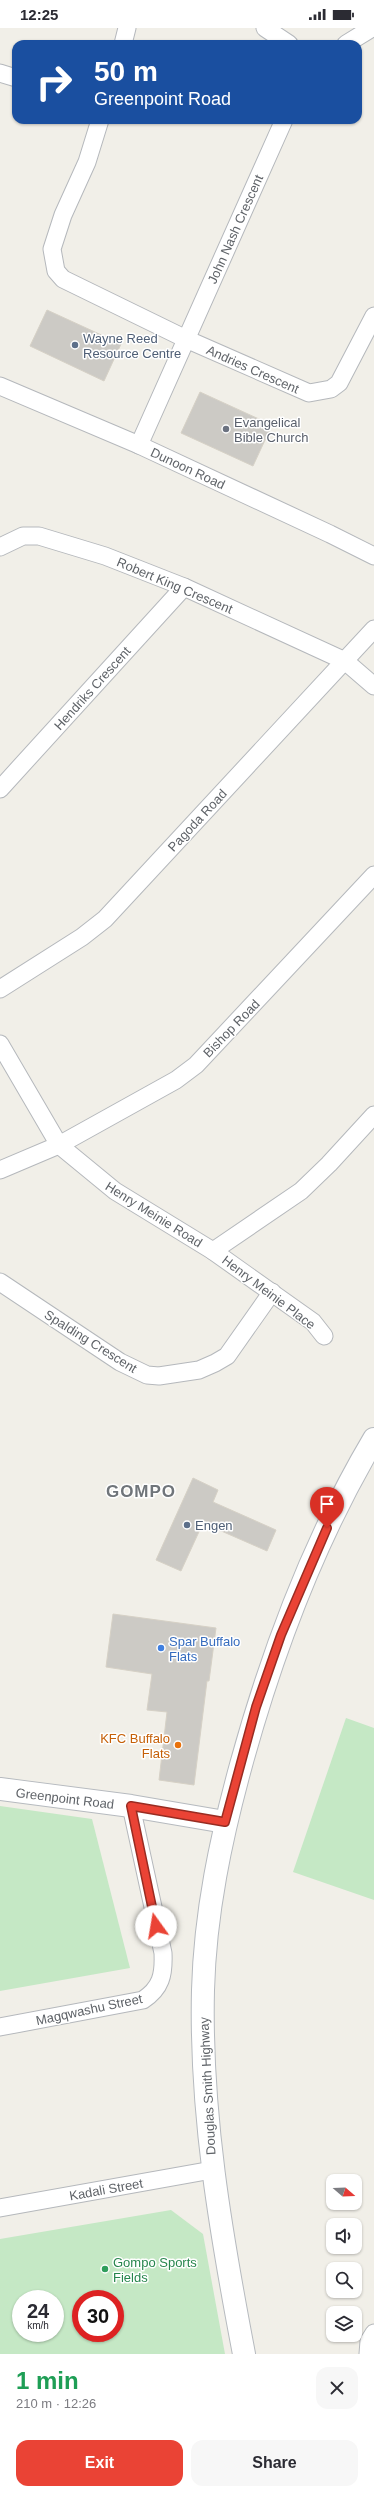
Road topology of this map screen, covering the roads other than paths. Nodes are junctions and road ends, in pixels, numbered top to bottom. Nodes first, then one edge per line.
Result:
1 (127, 28) edge
2 (265, 28) edge
3 (372, 28) edge
4 (123, 40) edge
5 (283, 40) edge
6 (352, 40) edge
7 (0, 73) edge
8 (12, 77) edge
9 (99, 124) edge
10 (282, 124) edge
11 (374, 316) edge
12 (186, 339) junction
13 (0, 386) edge
14 (139, 445) junction
15 (0, 547) edge
16 (374, 556) edge
17 (184, 587) junction
18 (374, 629) edge
19 (345, 661) junction
20 (374, 686) edge
21 (0, 789) edge
22 (374, 875) edge
23 (0, 988) edge
24 (0, 1044) edge
25 (374, 1115) edge
26 (60, 1145) junction
27 (0, 1170) edge
28 (213, 1251) junction
29 (0, 1282) edge
30 (272, 1292) junction
31 (324, 1336) dead end
32 (374, 1439) edge
33 (0, 1789) edge
34 (131, 1806) junction
35 (225, 1822) junction
36 (0, 2027) edge
37 (212, 2170) junction
38 (0, 2208) edge
39 (374, 2333) edge
40 (244, 2354) edge
41 (368, 2354) edge

1 - 4 street
2 - 5 street
3 - 6 street
7 - 8 street
9 - 12 street
10 - 12 street, John Nash Crescent
11 - 12 street, Andries Crescent
12 - 14 street, John Nash Crescent
13 - 14 street, Dunoon Road
14 - 16 street, Dunoon Road
15 - 17 street, Robert King Crescent
17 - 19 street, Robert King Crescent
17 - 21 street, Hendriks Crescent
18 - 19 street, Pagoda Road
19 - 20 street
19 - 23 street, Pagoda Road
22 - 26 street, Bishop Road
24 - 26 street, Henry Meinie Road
25 - 28 street, Henry Meinie Road
26 - 27 street
26 - 28 street, Henry Meinie Road
28 - 30 street, Henry Meinie Place
29 - 30 street, Spalding Crescent
30 - 31 street, Henry Meinie Place
32 - 35 street, Douglas Smith Highway
33 - 34 street, Greenpoint Road
34 - 35 street, Greenpoint Road
34 - 36 street, Magqwashu Street
35 - 37 street, Douglas Smith Highway
37 - 38 street, Kadali Street
37 - 40 street, Douglas Smith Highway
39 - 41 street

